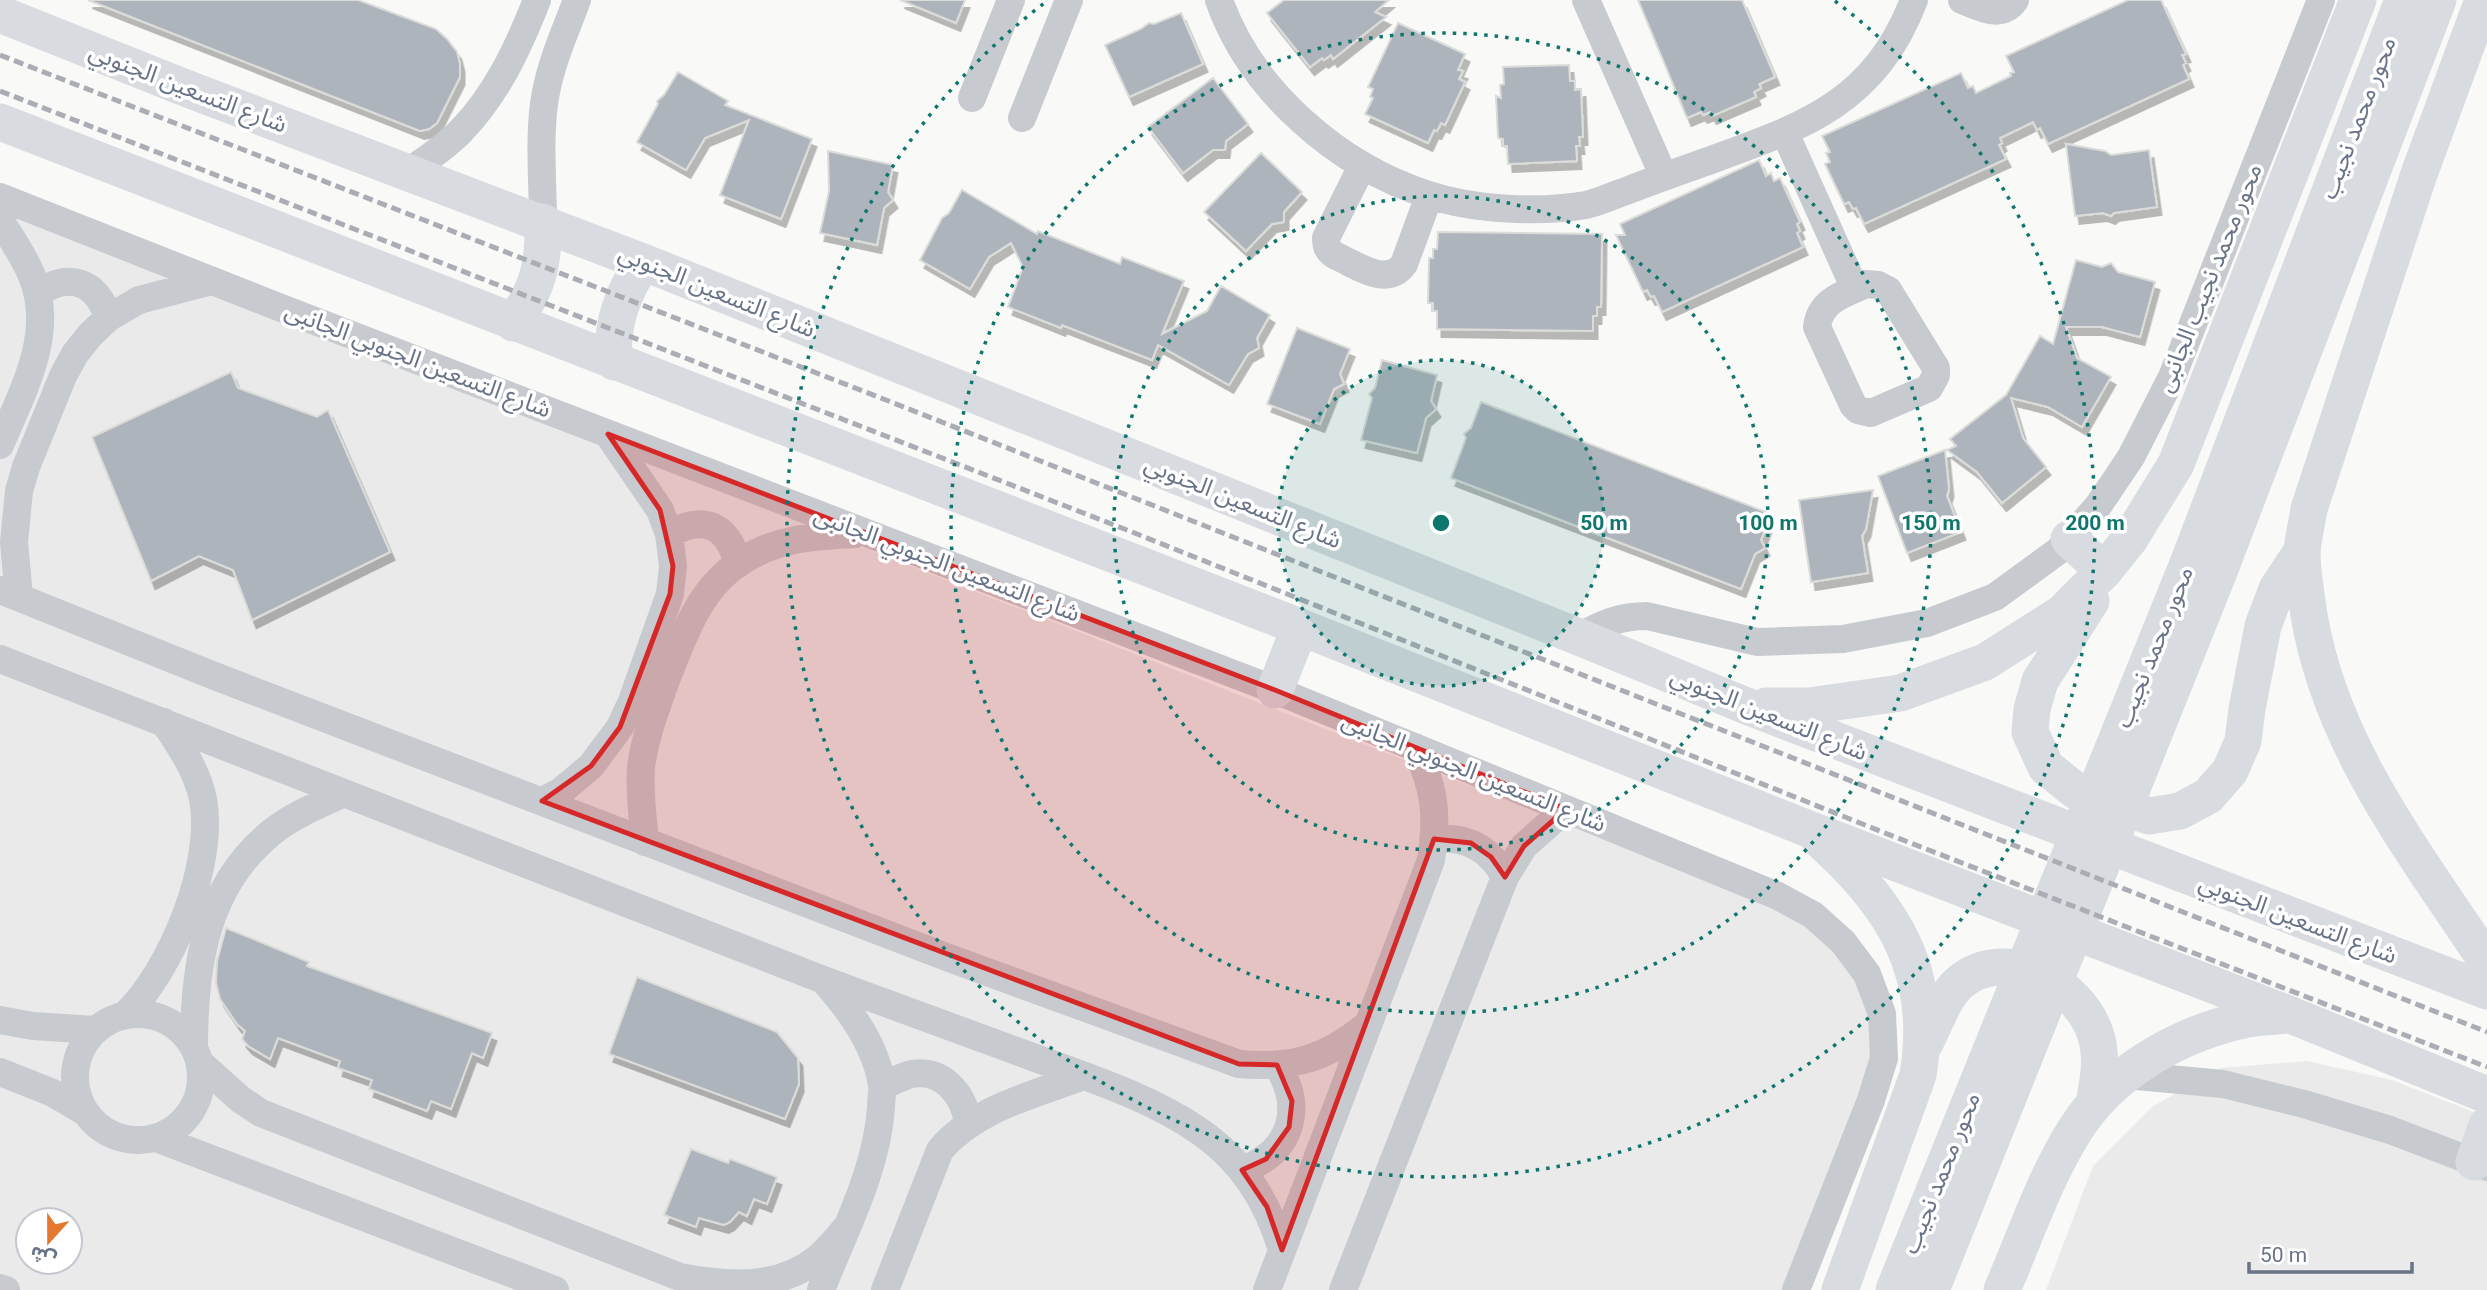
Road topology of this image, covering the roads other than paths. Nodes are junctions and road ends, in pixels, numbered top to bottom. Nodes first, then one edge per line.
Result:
1 (537, 0) edge
2 (577, 0) edge
3 (1011, 0) edge
4 (1069, 0) edge
5 (1219, 0) edge
6 (1586, 0) edge
7 (1914, 0) edge
8 (1962, 0) edge
9 (2015, 0) edge
10 (2321, 0) edge
11 (2358, 0) edge
12 (2403, 0) edge
13 (2438, 0) edge
14 (2483, 0) edge
15 (0, 14) edge
16 (972, 97) dead end
17 (1022, 118) dead end
18 (0, 122) edge
19 (1785, 133) junction
20 (1362, 166) junction
21 (408, 172) junction
22 (1664, 177) junction
23 (1429, 195) junction
24 (0, 197) edge
25 (0, 220) edge
26 (543, 222) junction
27 (643, 262) junction
28 (212, 281) junction
29 (1855, 289) junction
30 (38, 293) junction
31 (108, 318) junction
32 (513, 323) junction
33 (614, 362) junction
34 (608, 434) junction
35 (0, 445) edge
36 (866, 533) junction
37 (669, 534) junction
38 (2068, 539) junction
39 (2302, 551) junction
40 (738, 564) junction
41 (2204, 567) junction
42 (2104, 571) junction
43 (9, 594) edge
44 (1300, 627) junction
45 (1578, 637) junction
46 (0, 659) edge
47 (1275, 690) junction
48 (1744, 705) junction
49 (164, 722) junction
50 (1415, 747) junction
51 (344, 793) junction
52 (542, 802) junction
53 (1566, 809) junction
54 (1806, 828) junction
55 (1434, 839) junction
56 (645, 842) junction
57 (1505, 877) junction
58 (2487, 962) edge
59 (821, 979) junction
60 (2487, 991) edge
61 (2291, 1014) junction
62 (125, 1015) junction
63 (0, 1020) edge
64 (1369, 1023) junction
65 (96, 1030) junction
66 (1923, 1048) junction
67 (197, 1055) junction
68 (1277, 1065) junction
69 (0, 1072) edge
70 (2126, 1075) junction
71 (1084, 1076) junction
72 (882, 1086) junction
73 (2487, 1095) edge
74 (2094, 1104) junction
75 (85, 1112) junction
76 (968, 1124) junction
77 (2487, 1125) edge
78 (156, 1138) junction
79 (2480, 1165) edge
80 (1242, 1170) junction
81 (844, 1230) junction
82 (1282, 1250) junction
83 (771, 1284) edge
84 (0, 1288) edge
85 (6, 1290) edge
86 (555, 1290) edge
87 (821, 1290) edge
88 (885, 1290) edge
89 (1267, 1290) edge
90 (1343, 1290) edge
91 (1796, 1290) edge
92 (1840, 1290) edge
93 (1894, 1290) edge
94 (1931, 1290) edge
95 (2002, 1290) edge

1 - 21 street
2 - 26 street
3 - 16 street
4 - 17 street
5 - 20 street
6 - 22 street
7 - 19 street
8 - 9 street
10 - 38 street, محور محمد نجيب الجانبى
11 - 42 main road, محور محمد نجيب
12 - 41 main road, محور محمد نجيب
13 - 41 main road, محور محمد نجيب
14 - 39 main road
15 - 21 main road, شارع التسعين الجنوبي
18 - 32 main road
19 - 22 street
19 - 29 street
20 - 23 street
20 - 23 street
21 - 26 main road, شارع التسعين الجنوبي
22 - 23 street
24 - 28 street, شارع التسعين الجنوبي الجانبى
25 - 30 street
26 - 27 main road, شارع التسعين الجنوبي
26 - 32 main road
27 - 33 main road
27 - 45 main road, شارع التسعين الجنوبي
28 - 31 street
28 - 34 street, شارع التسعين الجنوبي الجانبى
29 - 29 street
30 - 31 street
30 - 35 street
31 - 43 street
32 - 33 main road
33 - 44 main road
34 - 36 street, شارع التسعين الجنوبي الجانبى
34 - 37 street
36 - 40 street
36 - 47 street, شارع التسعين الجنوبي الجانبى
37 - 40 street
37 - 52 street
38 - 42 main road
38 - 45 street
39 - 42 main road
39 - 58 main road
40 - 56 street
41 - 93 main road, محور محمد نجيب
41 - 94 main road, محور محمد نجيب
42 - 48 main road, محور محمد نجيب
43 - 52 street
44 - 47 main road
44 - 54 main road
45 - 48 main road, شارع التسعين الجنوبي
46 - 49 street
47 - 50 street, شارع التسعين الجنوبي الجانبى
48 - 60 main road, شارع التسعين الجنوبي
49 - 51 street
49 - 62 street
50 - 53 street, شارع التسعين الجنوبي الجانبى
50 - 55 street
51 - 59 street
51 - 67 street
52 - 56 street
53 - 57 street
53 - 91 street, شارع التسعين الجنوبي الجانبى
54 - 61 main road
54 - 66 main road
55 - 57 street
55 - 64 street
56 - 68 street
57 - 90 street
59 - 71 street
59 - 72 street
61 - 70 main road
61 - 73 main road
62 - 65 street
62 - 67 street
63 - 65 street
64 - 68 street
64 - 82 street
65 - 75 street
66 - 74 main road
66 - 92 main road
67 - 78 street
67 - 83 street
68 - 80 street
69 - 75 street
70 - 74 main road
70 - 79 street
71 - 76 street
71 - 80 street
72 - 76 street
72 - 81 street
74 - 95 main road
75 - 78 street
76 - 88 street
77 - 79 main road
78 - 86 street
80 - 82 street
81 - 83 street
81 - 87 street
82 - 89 street
84 - 85 street

